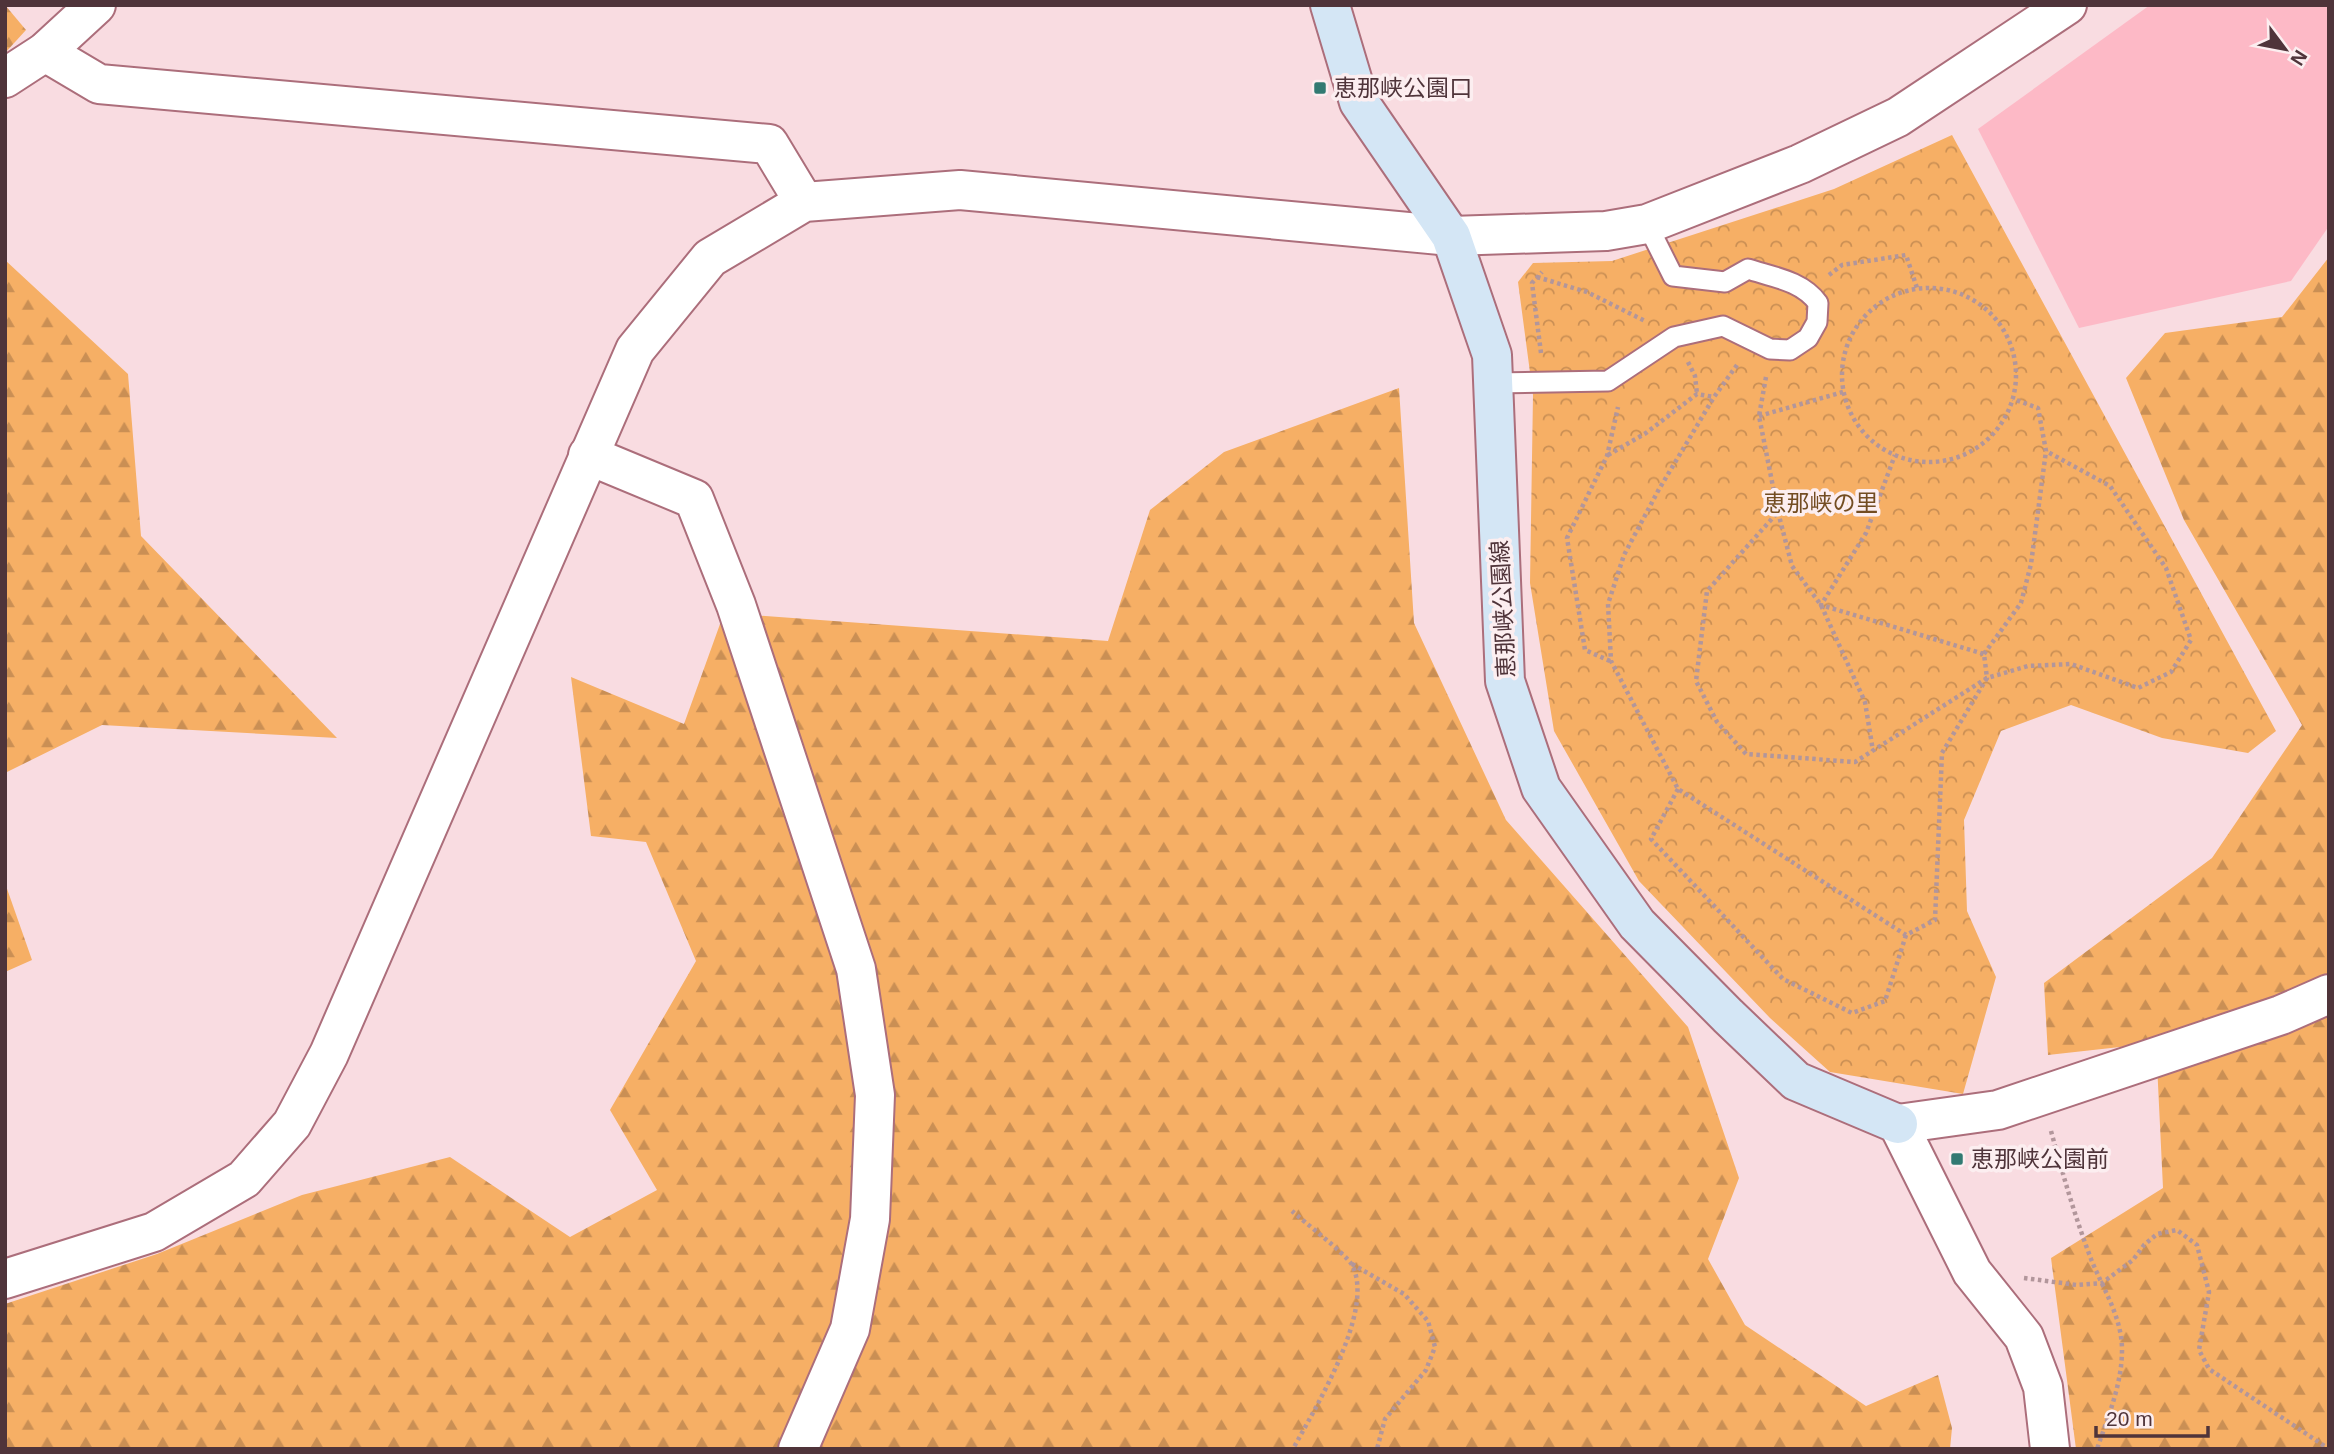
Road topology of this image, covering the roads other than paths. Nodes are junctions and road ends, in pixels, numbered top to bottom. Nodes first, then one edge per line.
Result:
1 (96, 5) edge
2 (1330, 5) edge
3 (2067, 5) edge
4 (44, 52) junction
5 (5, 78) edge
6 (804, 202) junction
7 (1647, 224) junction
8 (1451, 236) junction
9 (1493, 383) junction
10 (588, 455) junction
11 (2329, 994) edge
12 (1898, 1124) junction
13 (5, 1279) edge
14 (798, 1449) edge
15 (2050, 1449) edge

1 - 4 street
2 - 8 main road, 恵那峡公園線
3 - 7 street
4 - 5 street
4 - 6 street
6 - 8 street
6 - 10 street
7 - 8 street
7 - 9 lane
8 - 9 main road, 恵那峡公園線
9 - 12 main road, 恵那峡公園線
10 - 13 street
10 - 14 street
11 - 12 street
12 - 15 street

